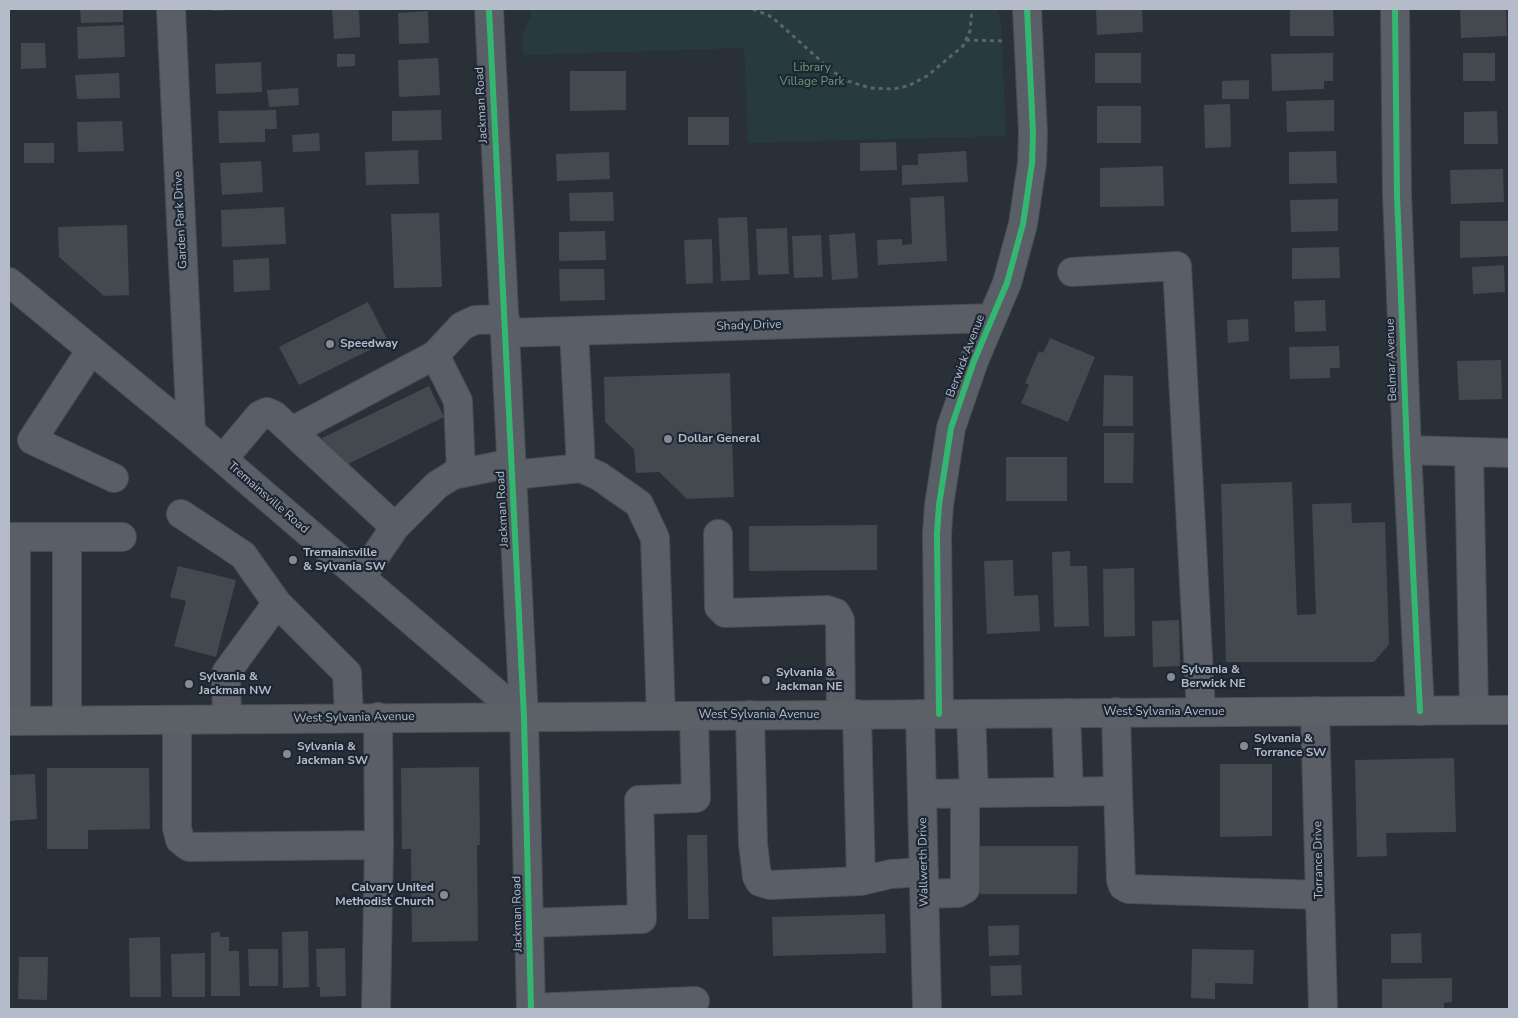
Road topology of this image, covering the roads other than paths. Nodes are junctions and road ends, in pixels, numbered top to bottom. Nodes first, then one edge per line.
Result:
1 (171, 9) edge
2 (489, 9) edge
3 (1026, 9) edge
4 (1395, 9) edge
5 (1072, 272) dead end
6 (9, 282) edge
7 (992, 318) junction
8 (505, 326) junction
9 (574, 331) junction
10 (90, 350) junction
11 (435, 355) junction
12 (292, 431) junction
13 (191, 432) junction
14 (1407, 450) junction
15 (1469, 452) junction
16 (1509, 453) edge
17 (223, 459) junction
18 (581, 468) junction
19 (512, 469) junction
20 (461, 472) junction
21 (114, 478) dead end
22 (181, 514) dead end
23 (395, 527) junction
24 (718, 534) dead end
25 (12, 537) edge
26 (67, 537) junction
27 (122, 537) dead end
28 (360, 577) junction
29 (277, 603) junction
30 (1474, 710) junction
31 (1509, 710) edge
32 (1315, 711) junction
33 (1420, 711) junction
34 (1116, 712) junction
35 (1201, 712) junction
36 (1066, 713) junction
37 (849, 714) junction
38 (930, 714) junction
39 (971, 714) junction
40 (750, 715) junction
41 (661, 716) junction
42 (694, 716) junction
43 (349, 717) junction
44 (378, 717) junction
45 (524, 717) junction
46 (67, 719) junction
47 (12, 720) edge
48 (226, 720) junction
49 (177, 721) junction
50 (1118, 791) junction
51 (1069, 792) junction
52 (969, 793) junction
53 (922, 794) junction
54 (379, 845) junction
55 (861, 881) junction
56 (924, 883) junction
57 (1320, 895) junction
58 (529, 922) junction
59 (695, 1001) dead end
60 (376, 1009) edge
61 (531, 1009) edge
62 (927, 1009) edge
63 (1323, 1009) edge

1 - 13 street, Garden Park Drive
2 - 8 street, Jackman Road
3 - 7 street, Berwick Avenue
4 - 14 street, Belmar Avenue
5 - 35 street
6 - 10 street, Tremainsville Road
7 - 9 street, Shady Drive
7 - 38 street, Berwick Avenue
8 - 9 street, Shady Drive
8 - 11 street, Shady Drive
8 - 19 street, Jackman Road
9 - 18 street
10 - 13 street, Tremainsville Road
10 - 21 street
11 - 12 street, Shady Drive
11 - 20 street
12 - 17 street
12 - 23 street
13 - 17 street, Tremainsville Road
14 - 15 street
14 - 33 street, Belmar Avenue
15 - 16 street
15 - 30 street
17 - 28 street, Tremainsville Road
18 - 19 street
18 - 41 street
19 - 20 street
19 - 45 street, Jackman Road
20 - 23 street
22 - 29 street
23 - 28 street
24 - 37 street
25 - 26 street
25 - 47 street
26 - 27 street
26 - 46 street
28 - 45 street, Tremainsville Road
29 - 43 street
29 - 48 street
30 - 31 main road, West Sylvania Avenue
30 - 33 main road, West Sylvania Avenue
32 - 33 main road, West Sylvania Avenue
32 - 35 main road, West Sylvania Avenue
32 - 57 street, Torrance Drive
34 - 35 main road, West Sylvania Avenue
34 - 36 main road, West Sylvania Avenue
34 - 50 street
36 - 39 main road, West Sylvania Avenue
36 - 51 street
37 - 38 main road, West Sylvania Avenue
37 - 40 main road, West Sylvania Avenue
37 - 55 street
38 - 39 main road, West Sylvania Avenue
38 - 53 street, Wallwerth Drive
39 - 52 street
40 - 42 main road, West Sylvania Avenue
40 - 55 street
41 - 42 main road, West Sylvania Avenue
41 - 45 main road, West Sylvania Avenue
42 - 58 street
43 - 44 main road, West Sylvania Avenue
43 - 48 main road, West Sylvania Avenue
44 - 45 main road, West Sylvania Avenue
44 - 54 street
45 - 58 street, Jackman Road
46 - 47 main road, West Sylvania Avenue
46 - 49 main road, West Sylvania Avenue
48 - 49 main road, West Sylvania Avenue
49 - 54 street
50 - 51 street
50 - 57 street
51 - 52 street
52 - 53 street
52 - 56 street
53 - 56 street, Wallwerth Drive
54 - 60 street
55 - 56 street
56 - 62 street, Wallwerth Drive
57 - 63 street, Torrance Drive
58 - 61 street, Jackman Road
59 - 61 street

